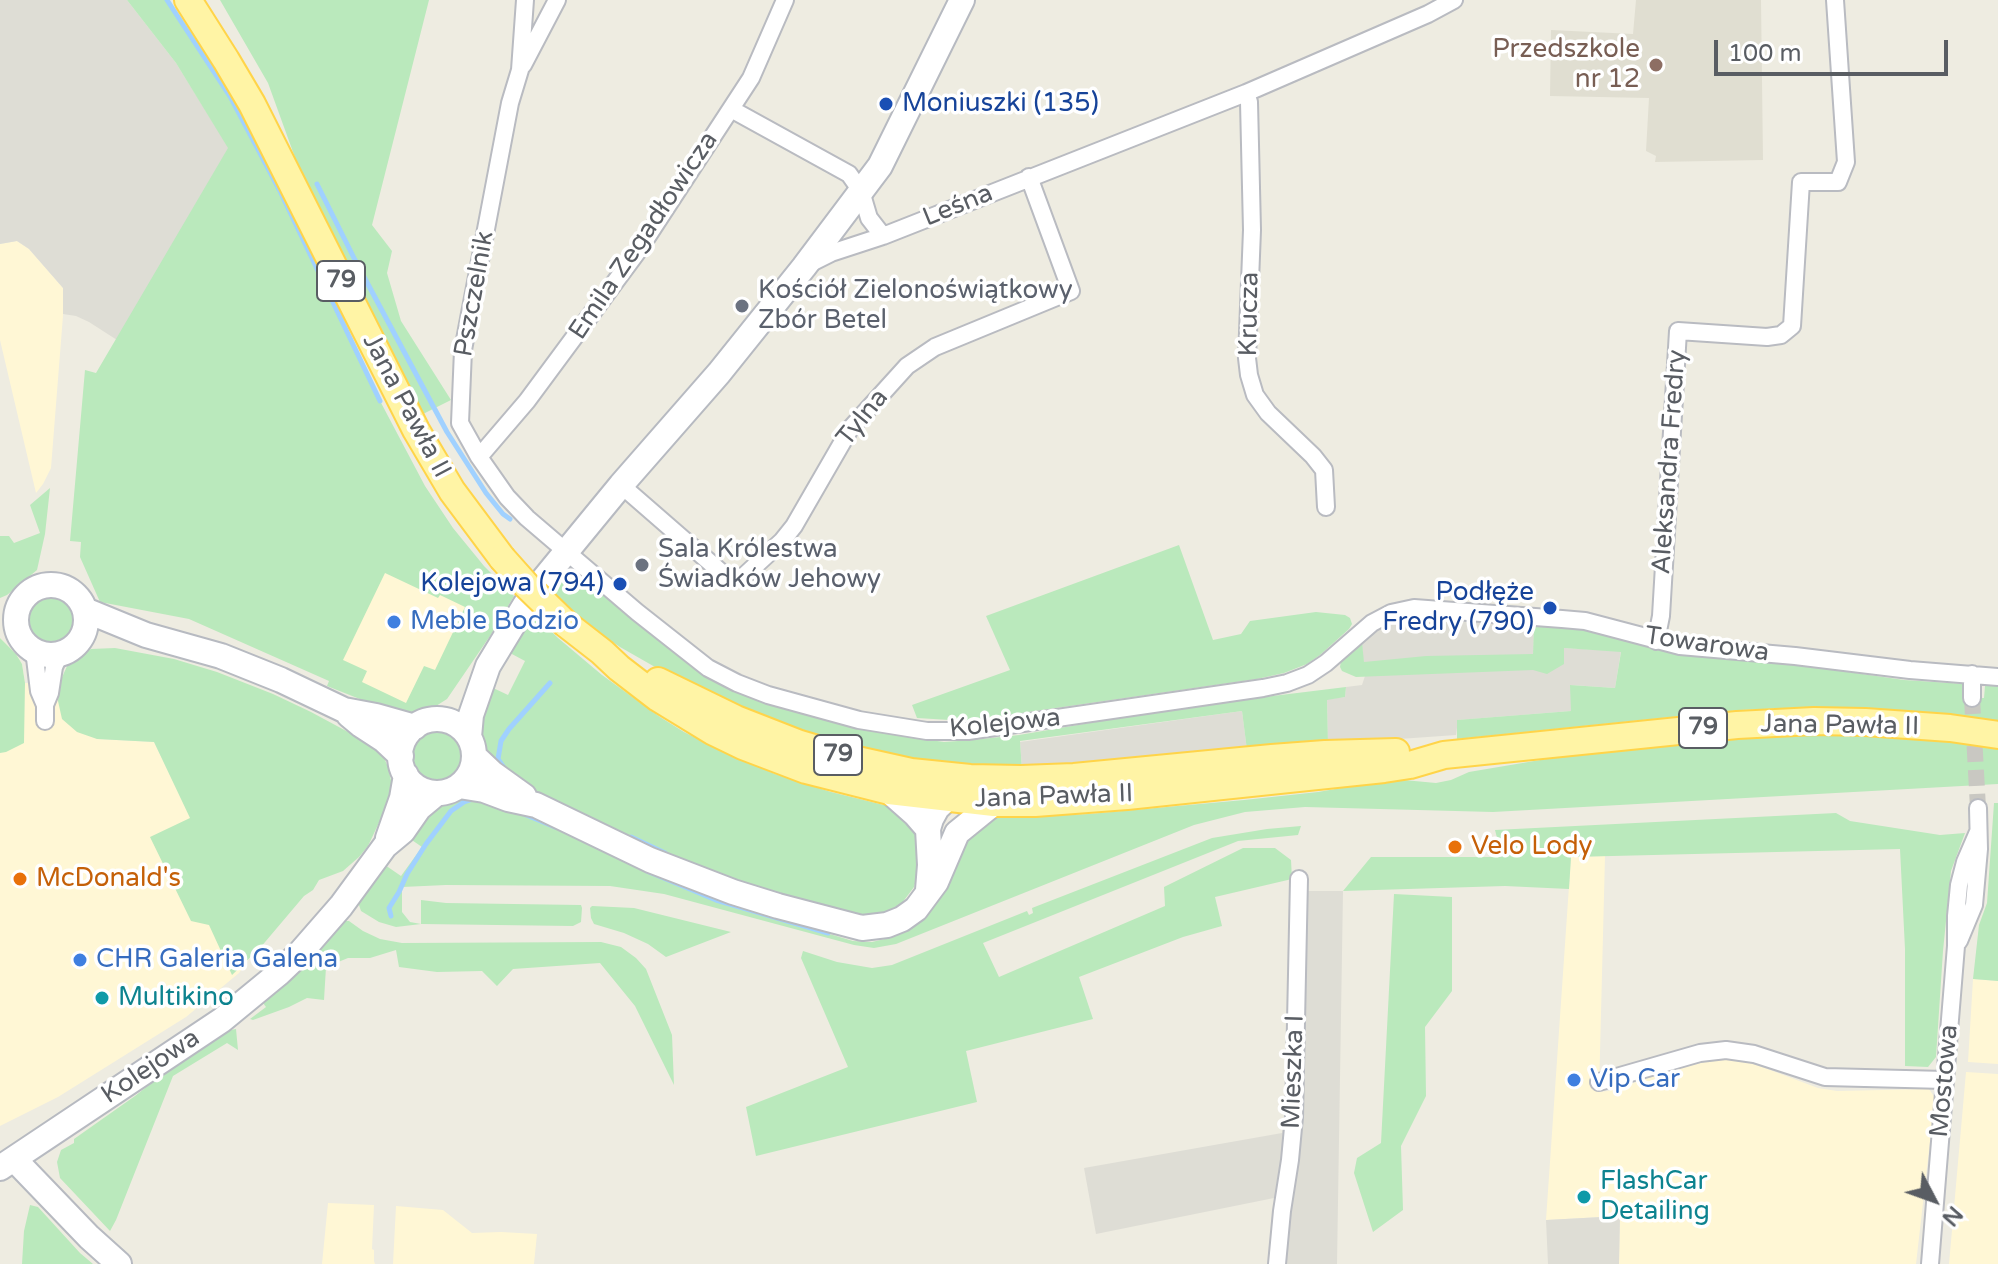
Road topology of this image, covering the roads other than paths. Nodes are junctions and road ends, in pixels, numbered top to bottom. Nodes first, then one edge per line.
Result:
1 (188, 0) edge
2 (525, 0) edge
3 (557, 0) edge
4 (785, 0) edge
5 (962, 0) edge
6 (1454, 0) edge
7 (1835, 0) edge
8 (520, 70) junction
9 (1246, 93) junction
10 (731, 109) junction
11 (1032, 182) junction
12 (861, 191) junction
13 (883, 236) junction
14 (804, 267) junction
15 (479, 457) junction
16 (621, 485) junction
17 (1326, 507) dead end
18 (566, 551) junction
19 (11, 605) edge
20 (85, 610) junction
21 (1372, 623) joint
22 (146, 635) junction
23 (17, 636) edge
24 (81, 637) junction
25 (1656, 641) junction
26 (602, 652) junction
27 (60, 654) junction
28 (488, 666) junction
29 (1972, 674) junction
30 (1998, 677) edge
31 (1972, 698) tunnel mouth
32 (344, 710) junction
33 (426, 723) junction
34 (1998, 735) edge
35 (471, 746) junction
36 (1444, 755) junction
37 (404, 766) junction
38 (920, 773) junction
39 (970, 778) junction
40 (448, 789) junction
41 (889, 791) junction
42 (945, 799) junction
43 (994, 803) junction
44 (536, 805) junction
45 (1978, 808) tunnel mouth
46 (928, 829) junction
47 (957, 833) junction
48 (385, 846) junction
49 (1299, 879) dead end
50 (927, 894) junction
51 (1945, 1080) junction
52 (1599, 1082) dead end
53 (7, 1164) edge
54 (119, 1264) edge
55 (1277, 1264) edge
56 (1930, 1264) edge

1 - 26 main road, Jana Pawła II / 79, bridge
2 - 8 street, Pszczelnik
3 - 8 street
4 - 10 street, Emila Zegadłowicza
5 - 12 street
6 - 9 street, Leśna
7 - 25 street, Aleksandra Fredry
8 - 15 street, Pszczelnik
9 - 11 street, Leśna
9 - 17 street, Krucza
10 - 12 street
10 - 15 street, Emila Zegadłowicza
11 - 13 street, Leśna
11 - 16 street, Tylna
12 - 13 street
12 - 14 street
13 - 14 street, Leśna
14 - 16 street, Leśna
15 - 18 street, Pszczelnik
16 - 18 street, Leśna
18 - 21 street, Kolejowa
18 - 28 street
19 - 20 street
19 - 23 street
20 - 22 street
20 - 24 street
21 - 25 street, Towarowa
22 - 24 street
22 - 32 street
23 - 27 street
23 - 27 street
24 - 27 street
25 - 29 street, Towarowa
26 - 38 main road, Jana Pawła II / 79
26 - 41 main road, Jana Pawła II / 79
28 - 33 street
28 - 35 street
29 - 30 street, Towarowa
29 - 31 street
32 - 33 street
32 - 37 street
33 - 35 street
33 - 37 street
34 - 36 main road, Jana Pawła II / 79
35 - 40 street
35 - 44 street
36 - 39 main road, Jana Pawła II / 79
36 - 43 main road, Jana Pawła II / 79
37 - 40 street
37 - 48 street, Kolejowa
38 - 39 main road, Jana Pawła II / 79
38 - 42 street
39 - 42 street
40 - 44 street
40 - 48 street, Kolejowa
41 - 42 main road, Jana Pawła II / 79
41 - 46 street
42 - 43 main road, Jana Pawła II / 79
42 - 46 street
42 - 47 street
43 - 47 street
44 - 50 street
45 - 51 street, Mostowa
46 - 50 street
47 - 50 street
48 - 53 street, Kolejowa
49 - 55 street, Mieszka I
51 - 52 street
51 - 56 street, Mostowa
53 - 54 street

